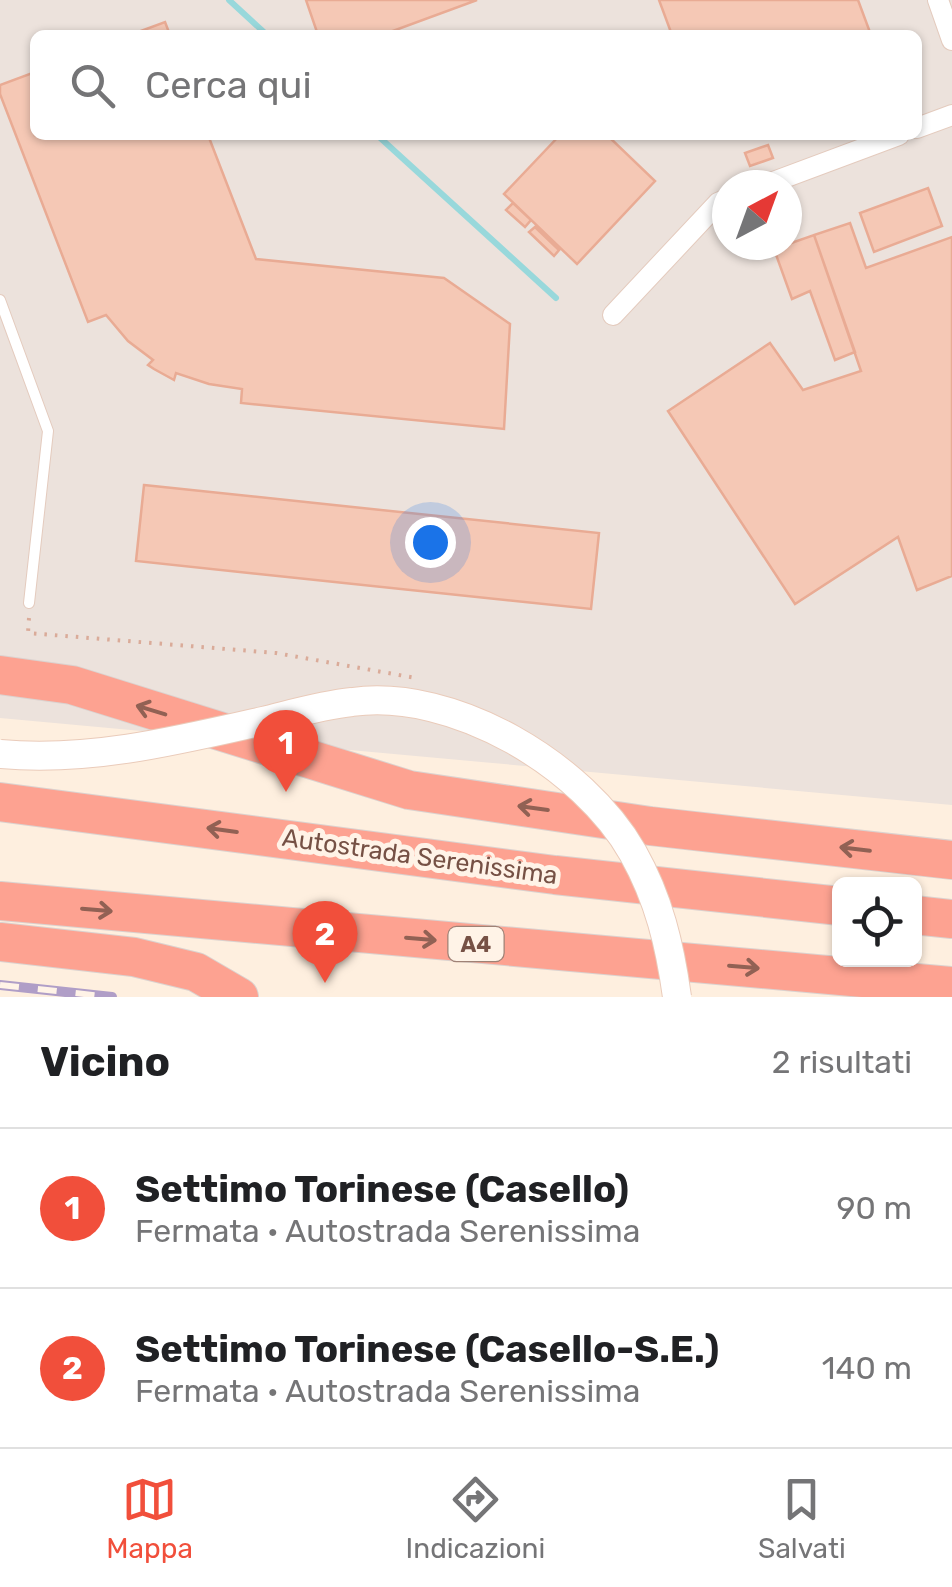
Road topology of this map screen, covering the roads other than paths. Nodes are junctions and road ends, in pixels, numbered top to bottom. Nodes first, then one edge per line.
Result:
1 (938, 0) edge
2 (952, 40) edge
3 (952, 115) edge
4 (922, 126) edge
5 (886, 140) edge
6 (802, 171) edge
7 (712, 209) edge
8 (0, 300) edge
9 (613, 314) dead end
10 (30, 602) road end
11 (0, 675) edge
12 (0, 754) edge
13 (0, 802) edge
14 (952, 860) edge
15 (0, 900) edge
16 (832, 905) edge
17 (922, 915) edge
18 (952, 919) edge
19 (0, 942) edge
20 (952, 986) edge
21 (238, 997) edge
22 (677, 997) edge

1 - 2 street
3 - 4 street
5 - 6 street
7 - 9 street
8 - 10 lane
14 -> 11 highway
12 - 22 main road, bridge
16 -> 13 highway, Autostrada Serenissima
15 -> 20 highway, A4
17 - 18 highway
19 - 21 highway

